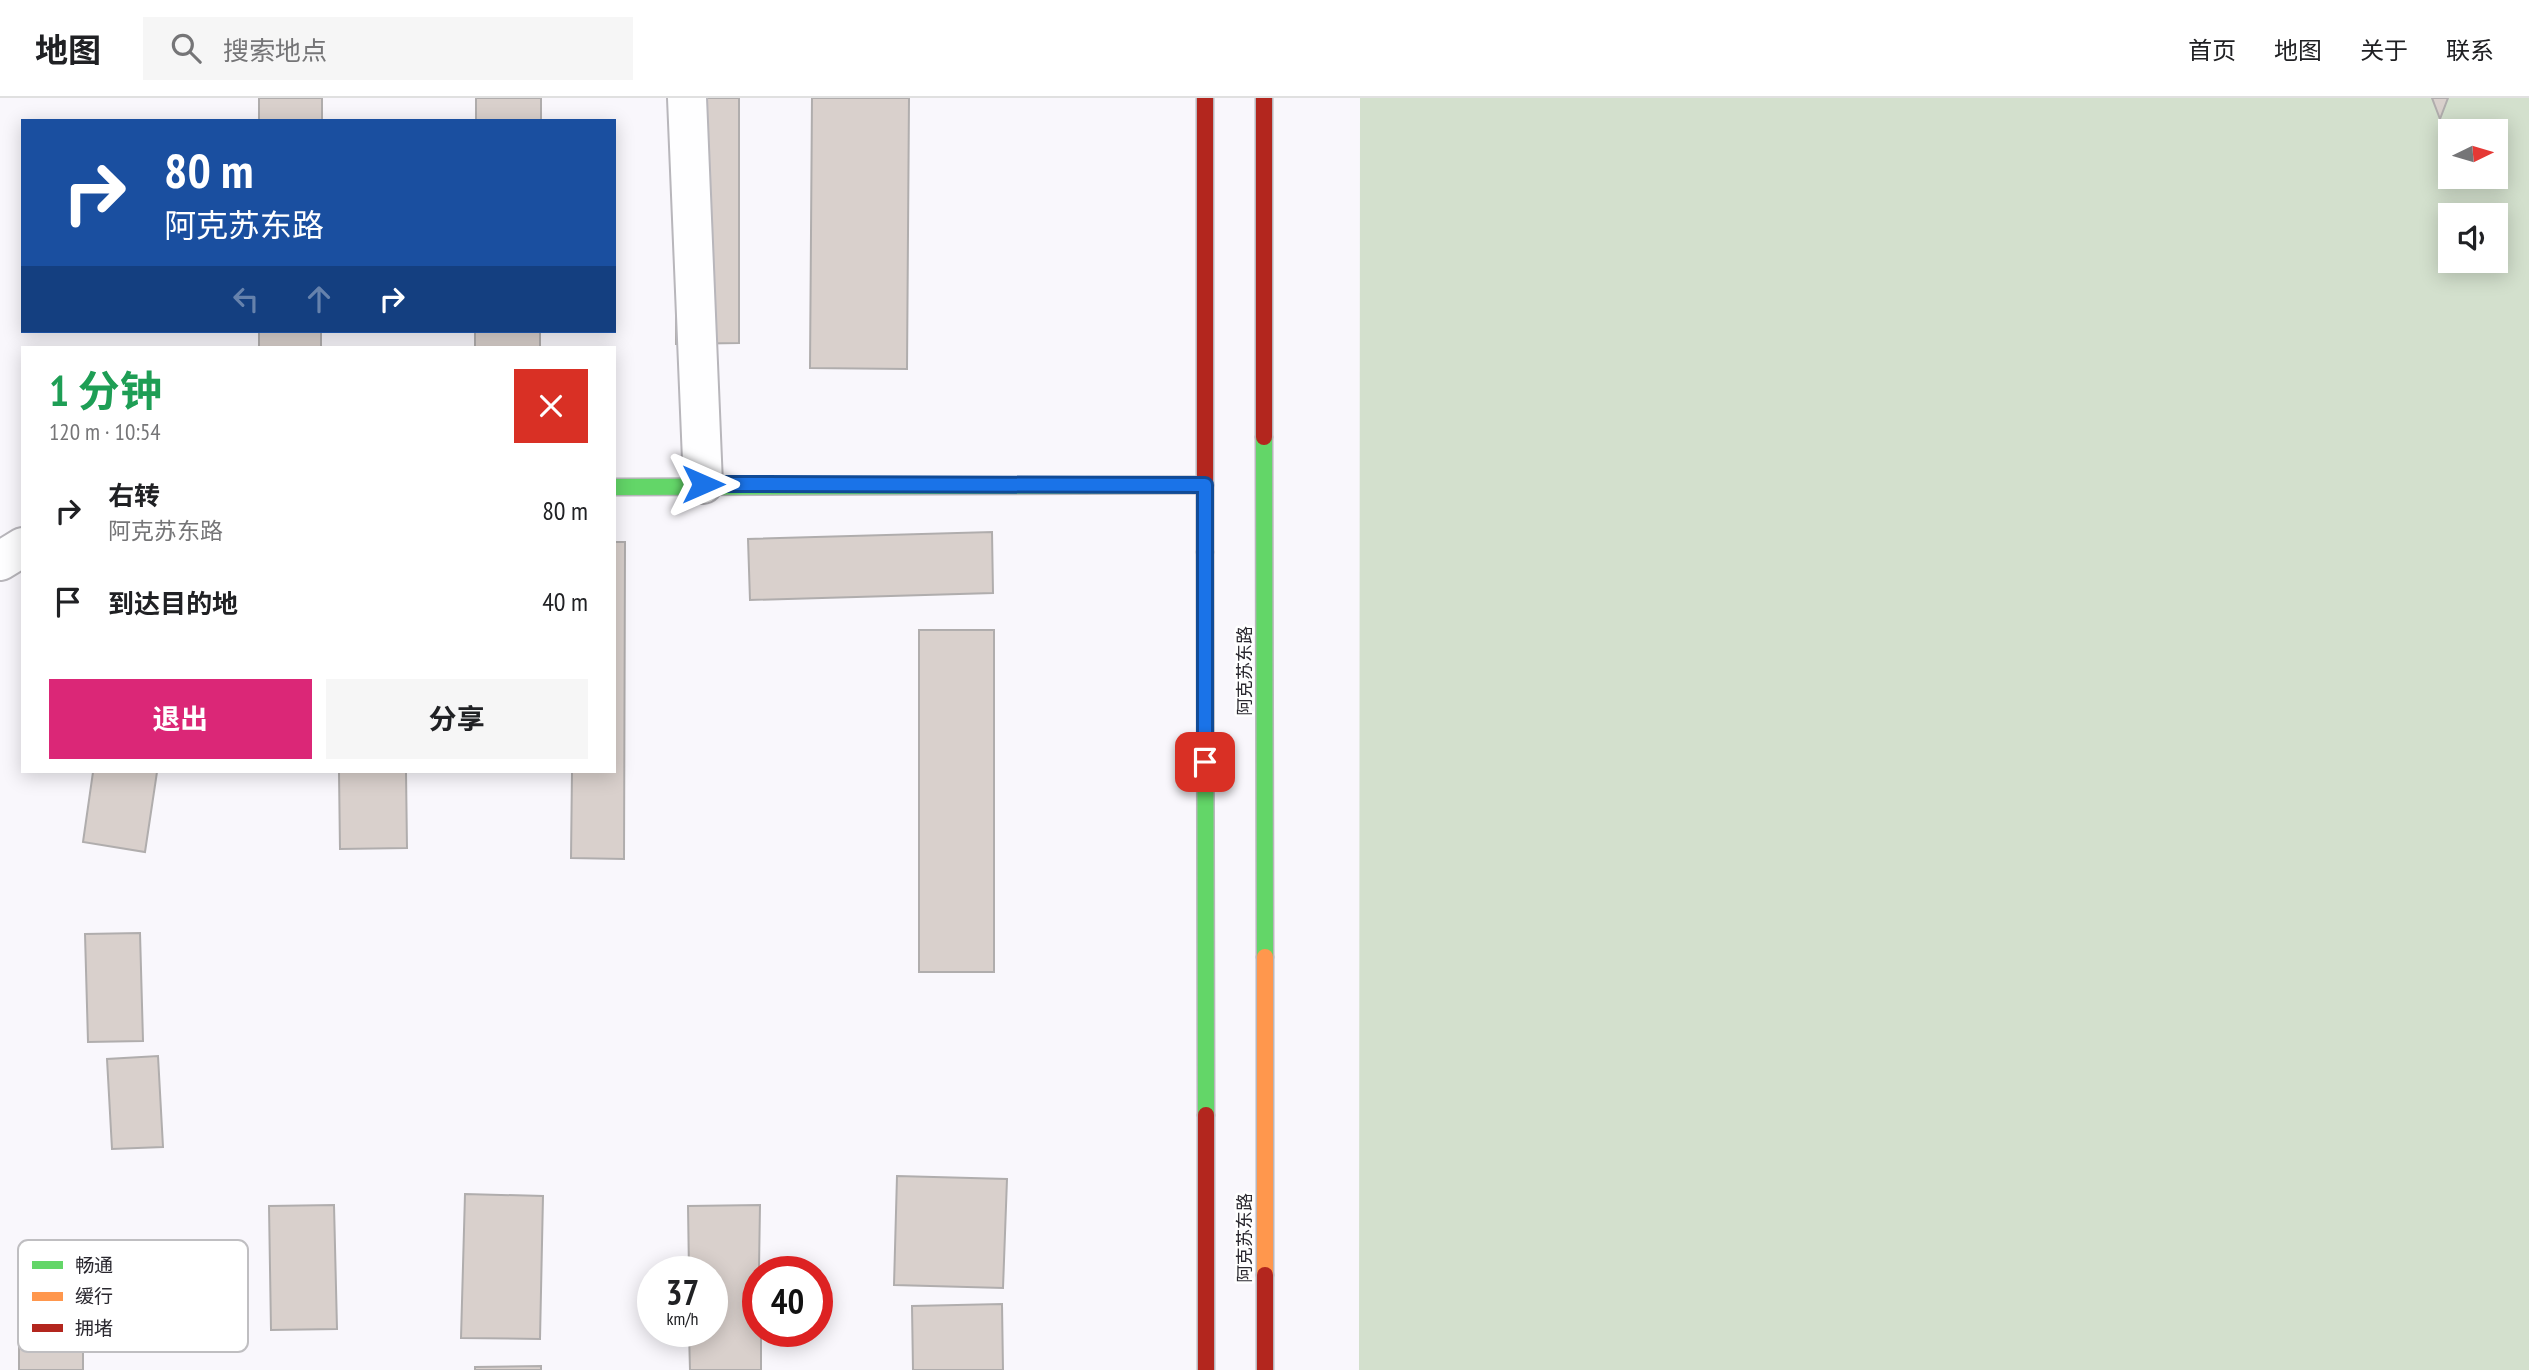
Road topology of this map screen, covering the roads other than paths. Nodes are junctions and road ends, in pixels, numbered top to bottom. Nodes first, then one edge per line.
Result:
1 (687, 98) edge
2 (1205, 98) edge
3 (1264, 98) edge
4 (703, 484) junction
5 (1205, 485) junction
6 (616, 487) edge
7 (21, 548) edge
8 (0, 561) edge
9 (1206, 1370) edge
10 (1265, 1370) edge

1 - 4 street
2 - 5 main road
3 - 10 main road, 阿克苏东路
4 - 5 main road
4 - 6 main road
5 - 9 main road
7 - 8 street

